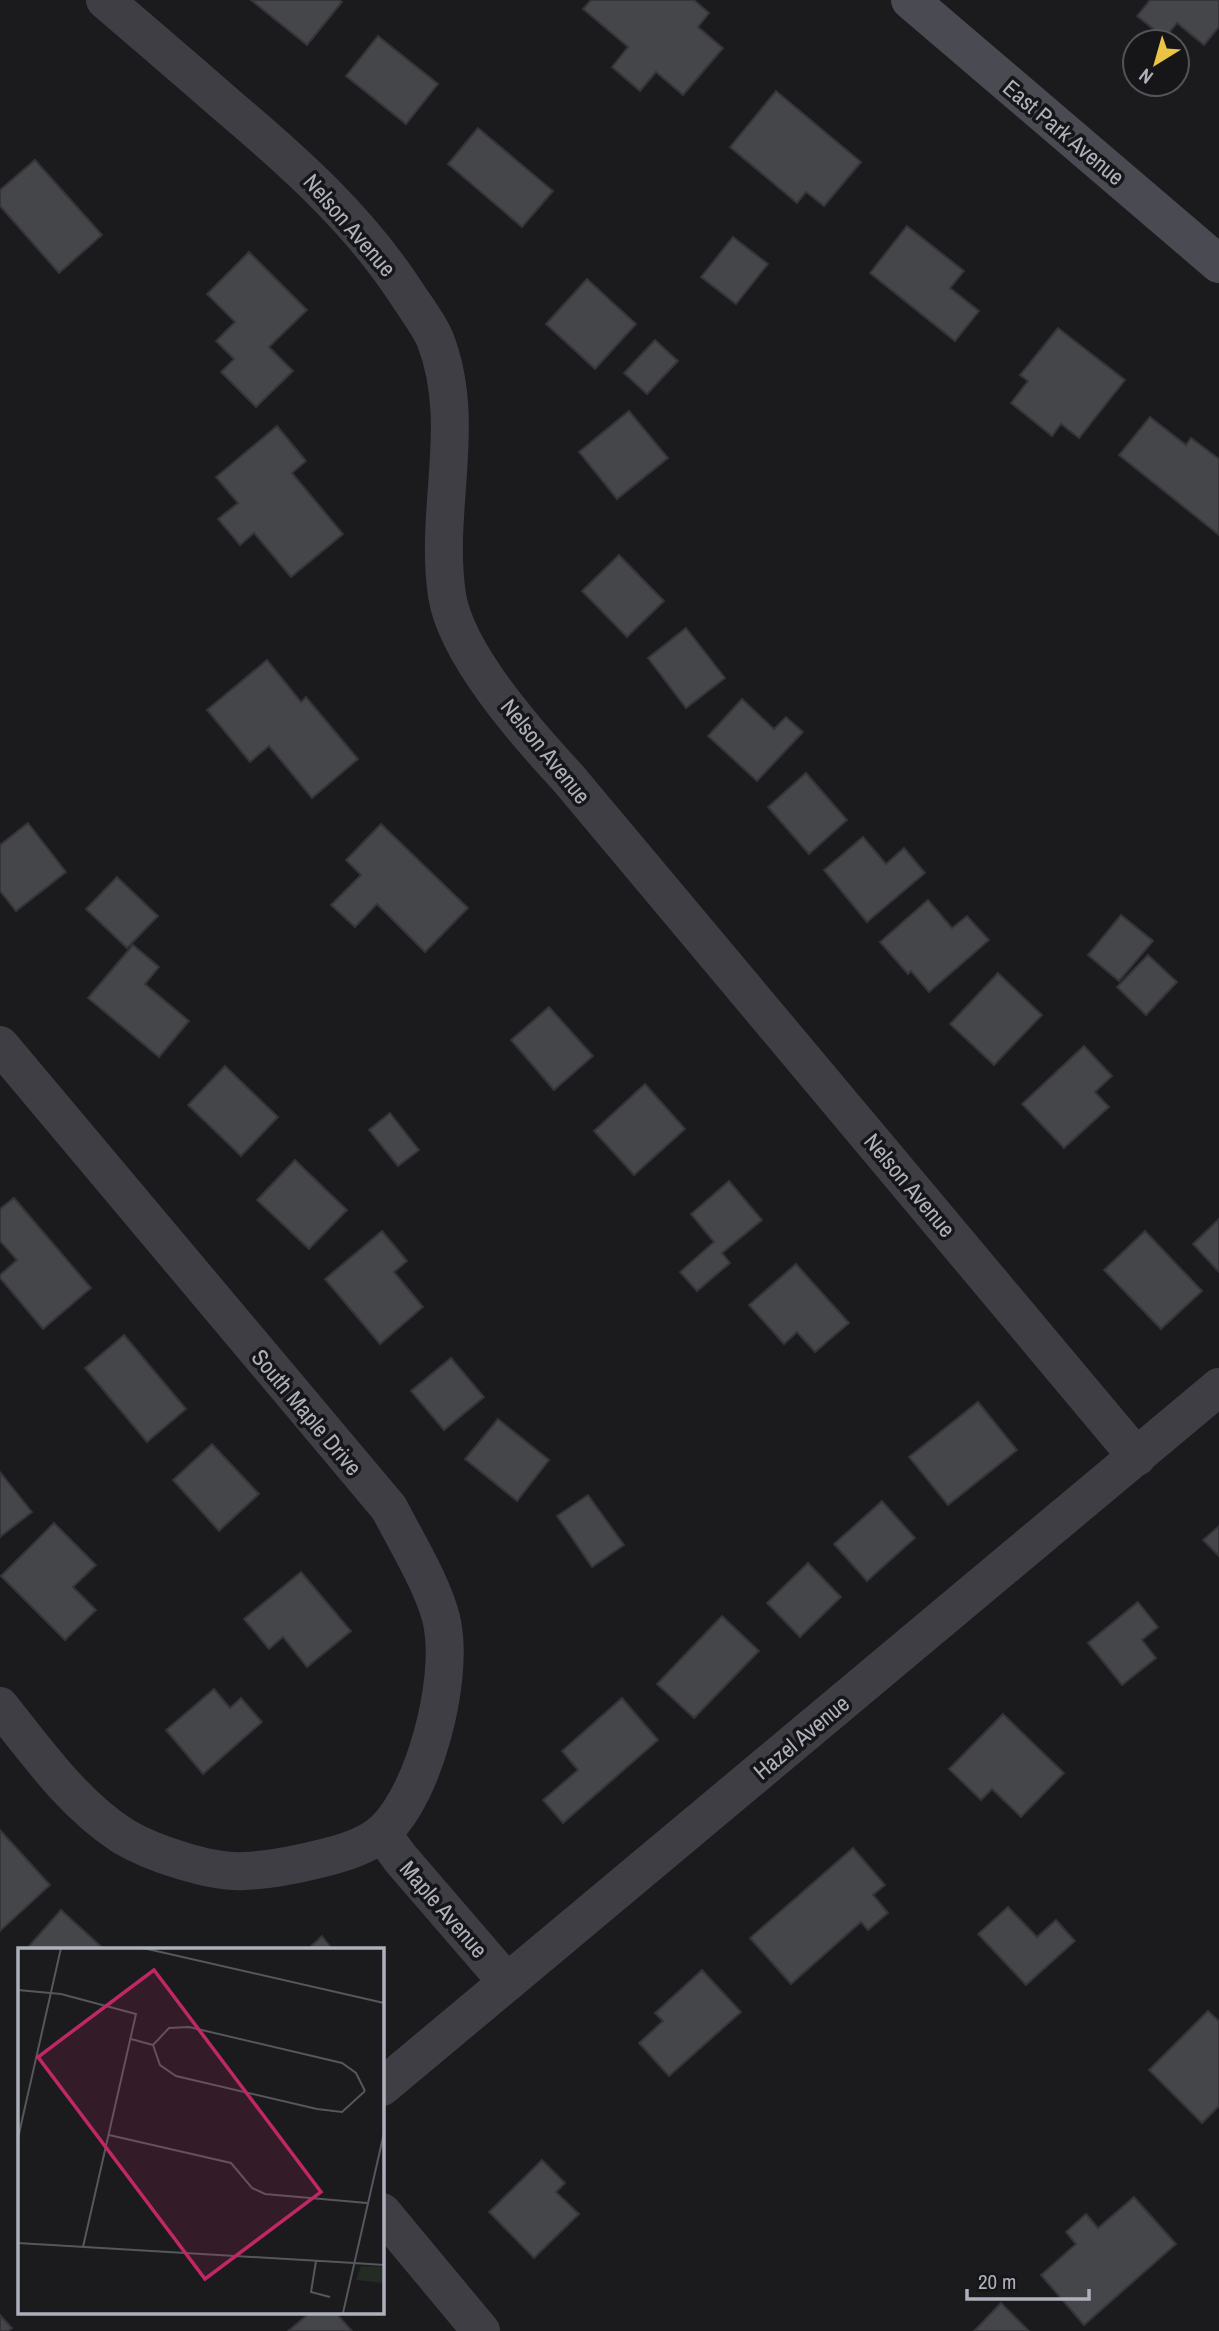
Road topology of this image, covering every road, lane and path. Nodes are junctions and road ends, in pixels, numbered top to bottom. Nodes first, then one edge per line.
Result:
1 (105, 0) edge
2 (910, 0) edge
3 (1219, 264) edge
4 (0, 1045) edge
5 (1219, 1387) edge
6 (1138, 1457) junction
7 (0, 1706) edge
8 (382, 1833) junction
9 (507, 1983) junction
10 (383, 2086) edge
11 (383, 2213) edge
12 (481, 2331) edge

1 - 6 street, Nelson Avenue
2 - 3 main road, East Park Avenue
4 - 8 street, South Maple Drive
5 - 6 street, Hazel Avenue
6 - 9 street, Hazel Avenue
7 - 8 street
8 - 9 street, Maple Avenue
9 - 10 street, Hazel Avenue
11 - 12 street

